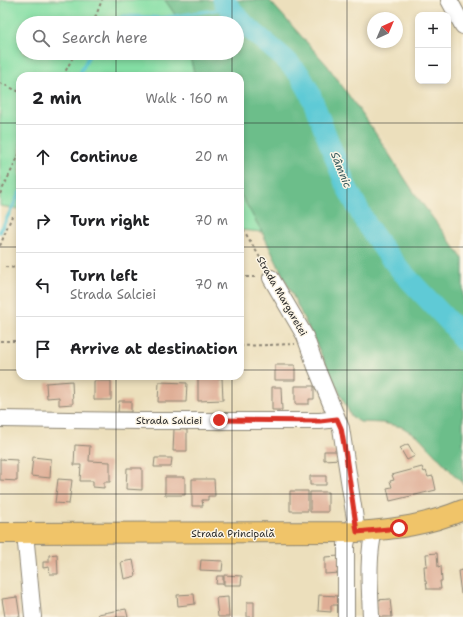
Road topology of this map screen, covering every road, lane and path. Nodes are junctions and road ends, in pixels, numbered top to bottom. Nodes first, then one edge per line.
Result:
1 (102, 0) edge
2 (449, 0) edge
3 (95, 16) edge
4 (463, 26) edge
5 (71, 60) edge
6 (64, 72) edge
7 (0, 83) edge
8 (16, 90) edge
9 (16, 161) edge
10 (0, 194) edge
11 (12, 216) dead end
12 (244, 231) edge
13 (0, 246) edge
14 (5, 267) dead end
15 (16, 268) edge
16 (244, 277) edge
17 (271, 278) junction
18 (0, 340) edge
19 (16, 341) edge
20 (309, 345) junction
21 (244, 346) edge
22 (0, 419) edge
23 (337, 419) junction
24 (463, 510) edge
25 (360, 532) junction
26 (0, 533) edge
27 (25, 533) junction
28 (34, 617) edge
29 (346, 617) edge
30 (371, 617) edge

1 - 3 path
2 - 4 street
5 - 6 path
7 - 8 path
9 - 10 path
11 - 13 path
12 - 17 path, Strada Margaretei
14 - 15 path
16 - 17 path
17 - 20 street, Strada Margaretei
18 - 19 path
20 - 21 path
20 - 23 street, Strada Margaretei
22 - 23 street, Strada Salciei
23 - 25 street, Strada Margaretei
24 - 25 main road, Strada Principală
25 - 27 main road, Strada Principală
25 - 29 street
25 - 30 street
26 - 27 main road, Strada Principală
27 - 28 street

